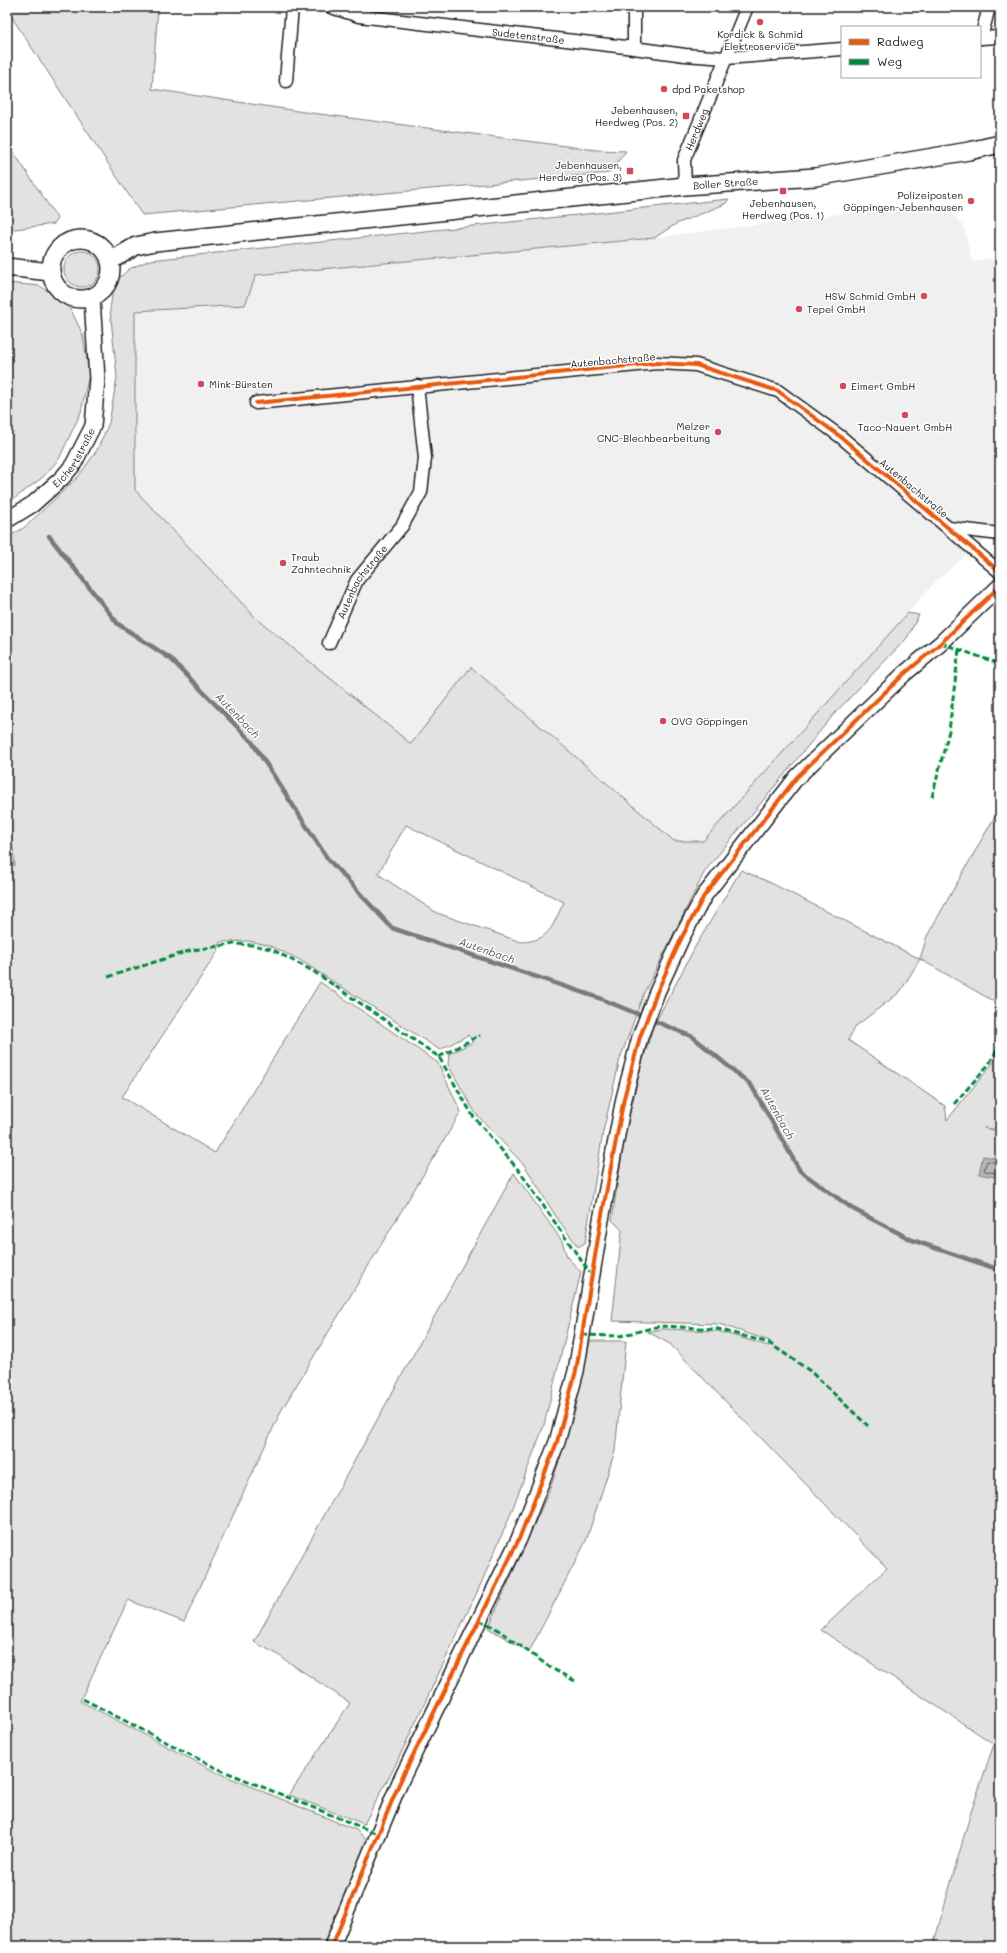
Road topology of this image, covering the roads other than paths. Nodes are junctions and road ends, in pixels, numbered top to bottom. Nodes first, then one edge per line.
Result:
1 (292, 7) edge
2 (331, 7) edge
3 (634, 7) edge
4 (747, 7) edge
5 (989, 7) edge
6 (1000, 37) edge
7 (981, 38) edge
8 (634, 48) junction
9 (841, 49) edge
10 (726, 58) junction
11 (286, 81) dead end
12 (1000, 144) edge
13 (685, 186) junction
14 (110, 261) junction
15 (7, 267) edge
16 (50, 272) junction
17 (92, 298) junction
18 (417, 386) junction
19 (256, 403) dead end
20 (7, 520) edge
21 (949, 528) junction
22 (1000, 534) edge
23 (1000, 572) edge
24 (1000, 586) edge
25 (329, 643) dead end
26 (332, 1946) edge

1 - 11 street
2 - 8 street, Sudetenstraße
3 - 8 street
4 - 10 street, Herdweg
5 - 7 street
6 - 7 street
8 - 10 street, Sudetenstraße
9 - 10 street, Sudetenstraße
10 - 13 street, Herdweg
12 - 13 main road, Boller Straße
13 - 14 main road, Boller Straße
14 - 16 main road
14 - 17 main road
15 - 16 main road
16 - 17 main road
17 - 20 street, Eichertstraße
18 - 19 street, Autenbachstraße
18 - 21 street, Autenbachstraße
18 - 25 street, Autenbachstraße
21 - 22 street
21 - 23 street, Autenbachstraße
24 - 26 street

